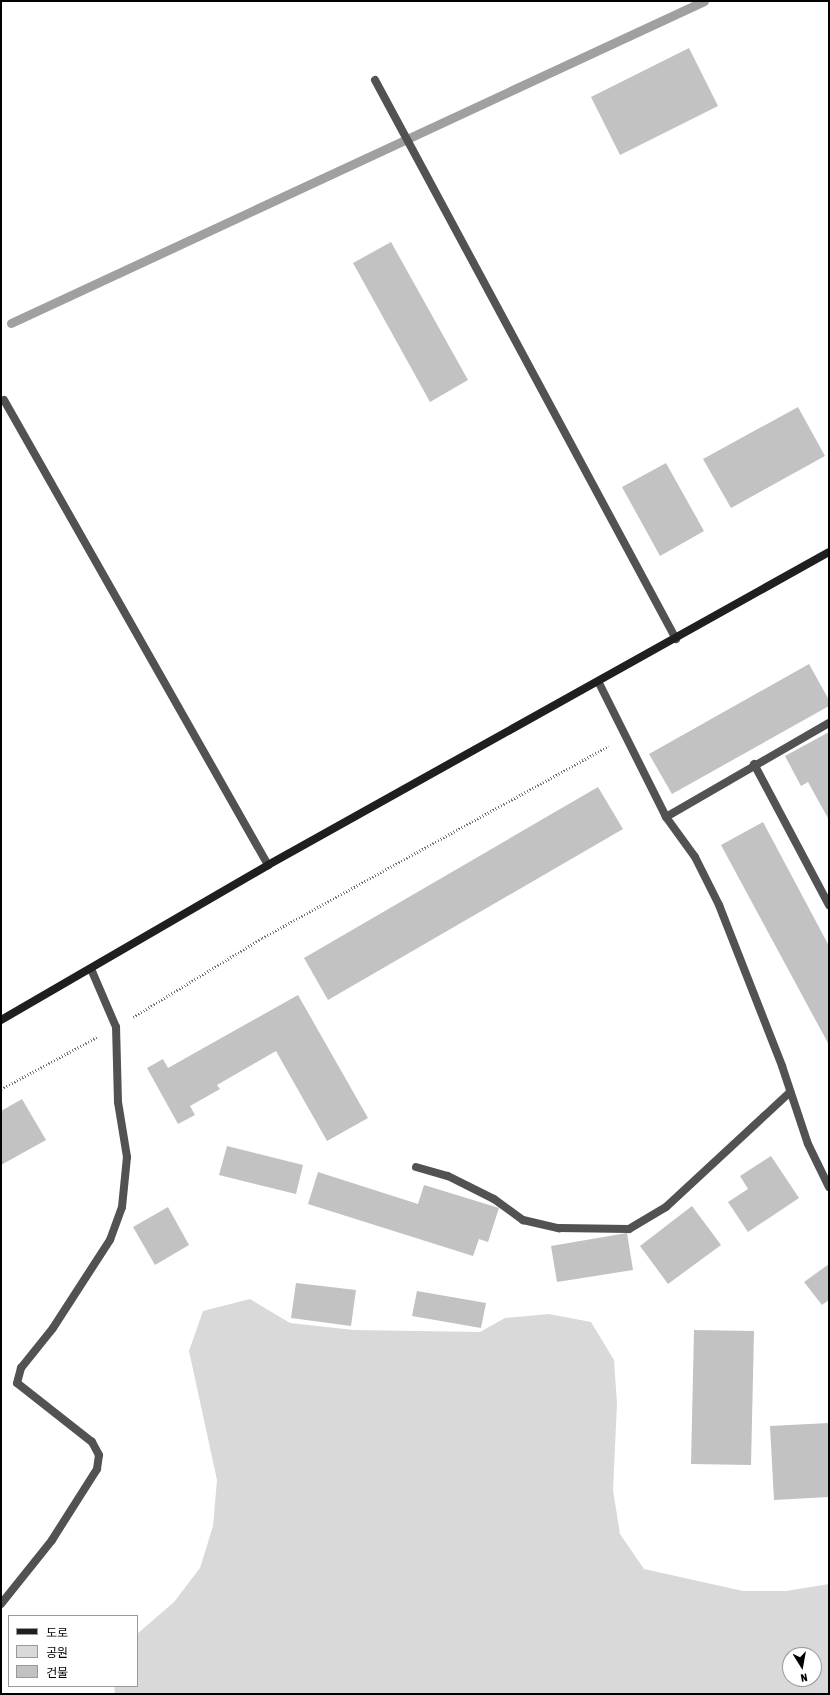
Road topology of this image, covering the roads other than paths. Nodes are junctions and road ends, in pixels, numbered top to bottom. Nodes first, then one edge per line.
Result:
1 (375, 80) dead end
2 (4, 400) dead end
3 (829, 552) edge
4 (676, 639) junction
5 (599, 682) junction
6 (829, 723) edge
7 (754, 764) junction
8 (666, 817) junction
9 (268, 865) junction
10 (829, 905) edge
11 (91, 969) junction
12 (1, 1020) edge
13 (790, 1092) junction
14 (416, 1167) dead end
15 (829, 1187) edge
16 (1, 1604) edge

1 - 4 street
2 - 9 street
3 - 4 main road
4 - 5 main road
5 - 8 street
5 - 9 main road
6 - 7 street
7 - 8 street
7 - 10 street
8 - 13 street
9 - 11 main road
11 - 12 main road
11 - 16 street
13 - 14 street
13 - 15 street

